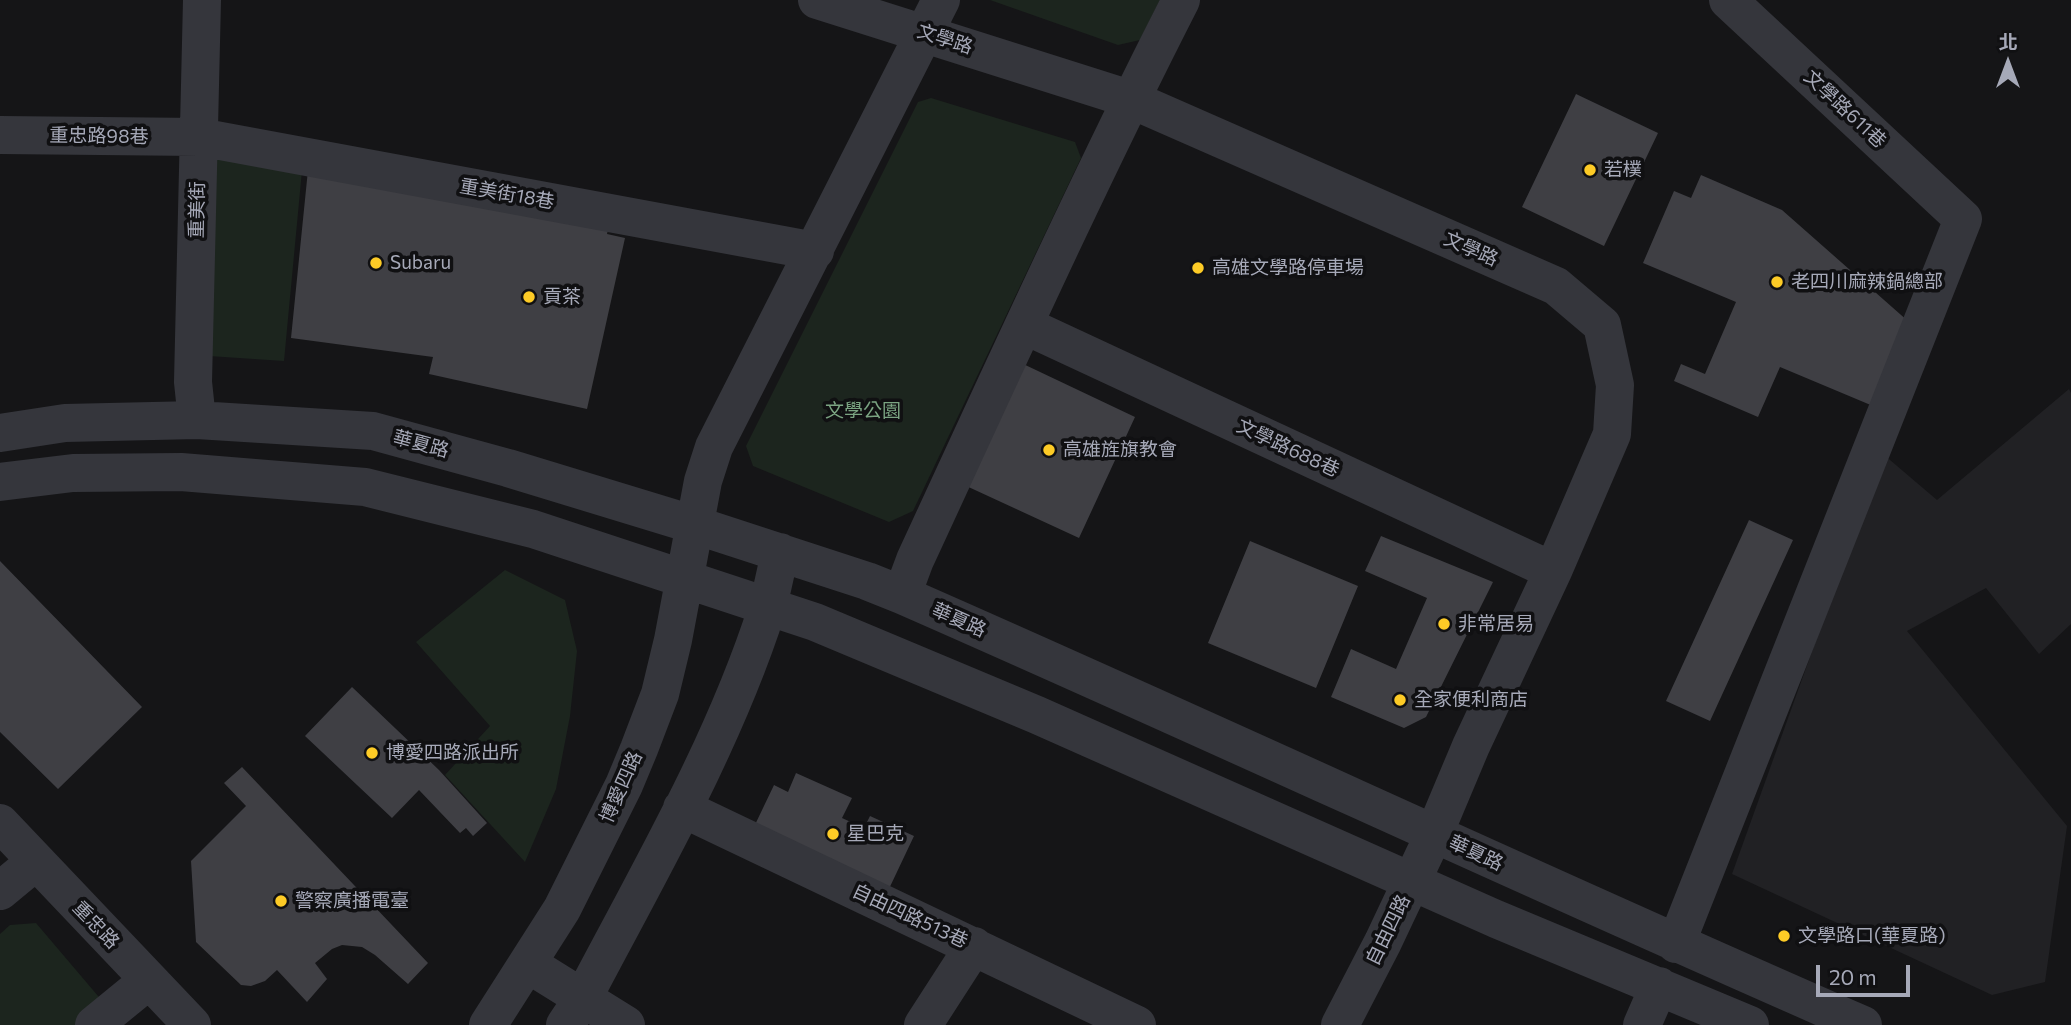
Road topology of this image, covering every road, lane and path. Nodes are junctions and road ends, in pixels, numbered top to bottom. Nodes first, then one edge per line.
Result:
1 (202, 0) edge
2 (817, 0) edge
3 (1181, 0) edge
4 (1728, 0) edge
5 (933, 16) edge
6 (1130, 99) junction
7 (0, 135) edge
8 (199, 137) junction
9 (815, 251) junction
10 (1024, 325) junction
11 (197, 420) junction
12 (0, 433) edge
13 (0, 482) edge
14 (695, 525) junction
15 (780, 552) junction
16 (1553, 571) junction
17 (685, 578) junction
18 (902, 595) junction
19 (767, 607) junction
20 (682, 808) junction
21 (0, 823) edge
22 (1434, 834) junction
23 (35, 862) junction
24 (1411, 882) junction
25 (0, 891) edge
26 (1676, 944) junction
27 (974, 946) junction
28 (528, 964) junction
29 (149, 980) junction
30 (1659, 986) junction
31 (574, 1012) edge
32 (1117, 1020) edge
33 (94, 1025) edge
34 (192, 1025) edge
35 (488, 1025) edge
36 (626, 1025) edge
37 (923, 1025) edge
38 (1340, 1025) edge
39 (1642, 1025) edge
40 (1750, 1025) edge
41 (1863, 1025) edge

1 - 8 street, 重美街
2 - 5 street, 文學路
3 - 6 street
4 - 26 street, 文學路611巷
5 - 6 street, 文學路
5 - 9 street, 博愛四路
6 - 10 street
6 - 16 street, 文學路
7 - 8 street, 重忠路98巷
8 - 9 street, 重美街18巷
8 - 11 street, 重美街
9 - 14 street, 博愛四路
10 - 16 street, 文學路688巷
10 - 18 street
11 - 12 street, 華夏路
11 - 14 street, 華夏路
13 - 17 street
14 - 15 street, 華夏路
14 - 17 street, 博愛四路
15 - 18 street, 華夏路
15 - 19 street
16 - 22 street, 文學路
17 - 19 street
17 - 28 street, 博愛四路
18 - 22 street, 華夏路
19 - 20 street
19 - 24 street
20 - 27 street, 自由四路513巷
20 - 31 street
21 - 23 street, 重忠路
22 - 24 street, 自由四路
22 - 26 street, 華夏路
23 - 25 street
23 - 29 street, 重忠路
24 - 30 street
24 - 38 street, 自由四路
26 - 41 street, 華夏路
27 - 32 street, 自由四路513巷
27 - 37 street
28 - 31 street
28 - 35 street, 博愛四路
29 - 33 street
29 - 34 street, 重忠路
30 - 39 street
30 - 40 street
31 - 36 street

